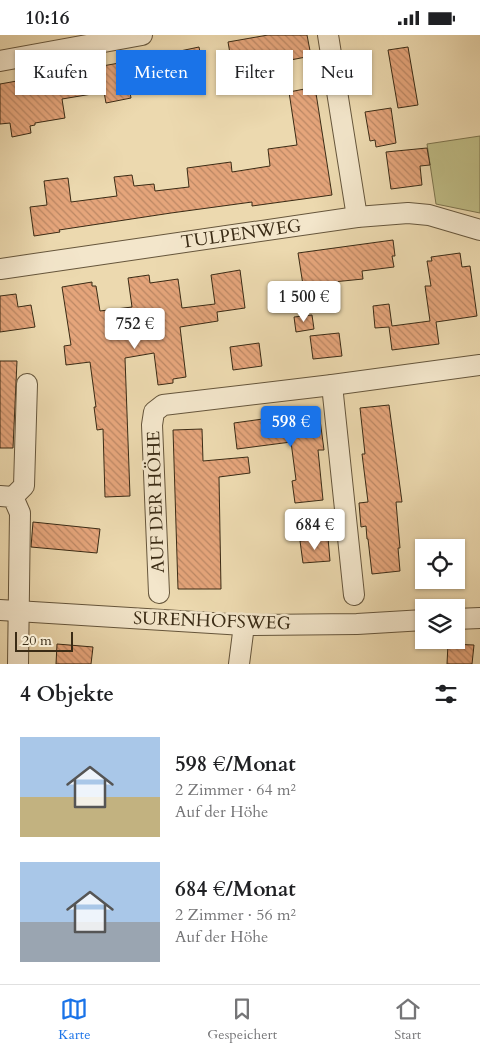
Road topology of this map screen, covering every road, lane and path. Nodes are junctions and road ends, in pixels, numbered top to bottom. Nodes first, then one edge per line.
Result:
1 (142, 35) edge
2 (328, 35) edge
3 (0, 61) edge
4 (357, 217) junction
5 (480, 230) edge
6 (0, 269) edge
7 (480, 365) edge
8 (27, 384) dead end
9 (332, 385) junction
10 (7, 497) edge
11 (159, 593) dead end
12 (354, 595) dead end
13 (9, 611) edge
14 (480, 617) edge
15 (465, 618) edge
16 (415, 621) edge
17 (244, 625) junction
18 (18, 664) edge
19 (239, 664) edge

1 - 3 street
2 - 4 street
4 - 5 street, TULPENWEG
4 - 6 street, TULPENWEG
7 - 9 street, AUF DER HÖHE
8 - 10 street
9 - 11 street, AUF DER HÖHE
9 - 12 street
10 - 13 street
13 - 17 street, SURENHOFSWEG
13 - 18 street
14 - 15 street
16 - 17 street, SURENHOFSWEG
17 - 19 street

